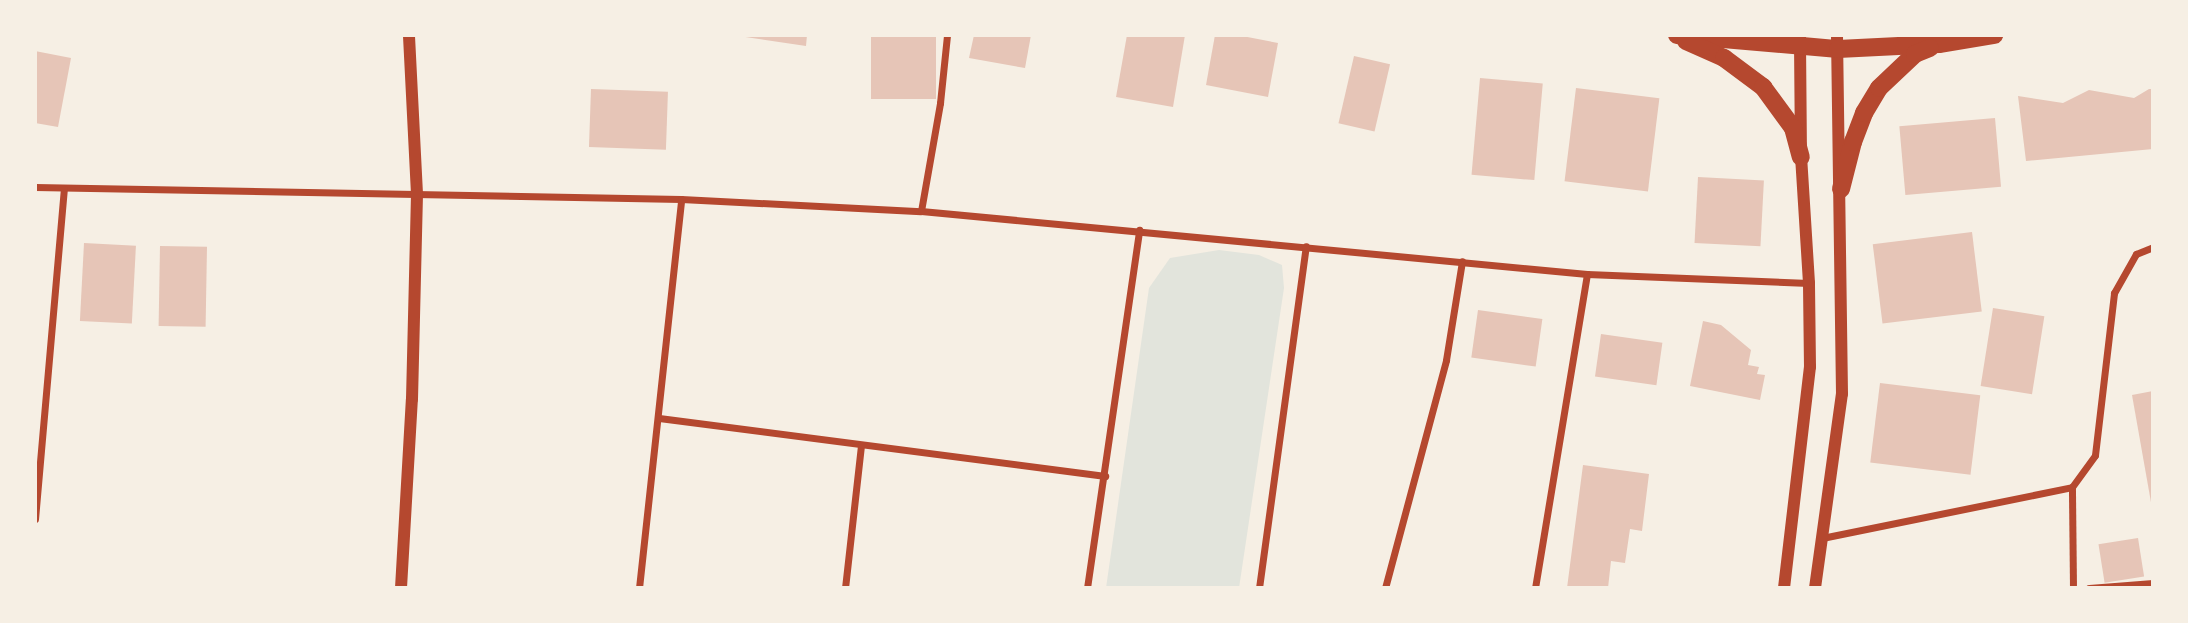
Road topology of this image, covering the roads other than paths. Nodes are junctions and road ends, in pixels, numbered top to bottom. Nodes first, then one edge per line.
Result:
1 (409, 35) edge
2 (947, 35) edge
3 (1670, 35) edge
4 (1677, 35) edge
5 (1994, 35) edge
6 (1800, 41) edge
7 (1837, 42) edge
8 (1939, 44) junction
9 (1801, 157) junction
10 (35, 187) edge
11 (64, 188) junction
12 (1841, 189) junction
13 (417, 194) junction
14 (681, 199) junction
15 (921, 211) junction
16 (1139, 230) junction
17 (1306, 246) junction
18 (2153, 247) edge
19 (1462, 261) junction
20 (1587, 274) junction
21 (1809, 283) junction
22 (659, 418) junction
23 (861, 445) junction
24 (1105, 476) junction
25 (2072, 487) junction
26 (35, 519) edge
27 (1822, 538) junction
28 (2153, 583) edge
29 (401, 588) edge
30 (639, 588) edge
31 (845, 588) edge
32 (1087, 588) edge
33 (1259, 588) edge
34 (1385, 588) edge
35 (1535, 588) edge
36 (1784, 588) edge
37 (1815, 588) edge
38 (2073, 588) edge
39 (2089, 588) edge

1 - 13 street
2 - 15 street
3 - 9 main road
4 - 6 main road
5 - 8 main road
6 - 7 main road
6 - 9 street
7 - 8 main road
7 - 12 street
8 - 12 main road
9 - 21 street
10 - 11 street
11 - 13 street
11 - 26 street
12 - 27 street
13 - 14 street
13 - 29 street
14 - 15 street
14 - 22 street
15 - 16 street
16 - 17 street
16 - 24 street
17 - 19 street
17 - 33 street
18 - 25 street
19 - 20 street
19 - 34 street
20 - 21 street
20 - 35 street
21 - 36 street
22 - 23 street
22 - 30 street
23 - 24 street
23 - 31 street
24 - 32 street
25 - 27 street
25 - 38 street
27 - 37 street
28 - 39 street

